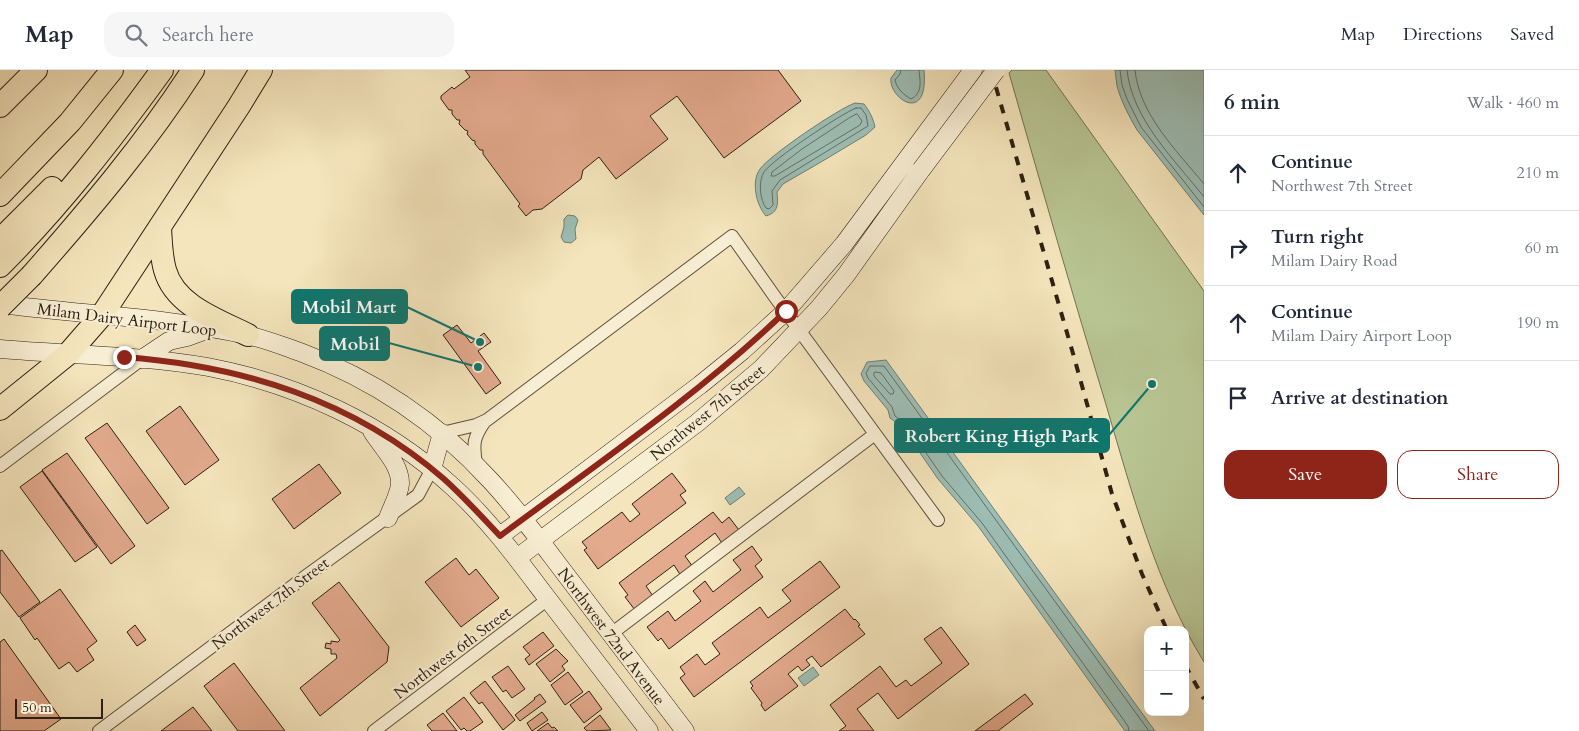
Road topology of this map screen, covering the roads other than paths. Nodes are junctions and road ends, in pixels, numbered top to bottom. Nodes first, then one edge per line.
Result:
1 (36, 70) edge
2 (112, 70) edge
3 (150, 70) edge
4 (162, 70) edge
5 (193, 70) edge
6 (260, 70) edge
7 (973, 70) edge
8 (996, 70) edge
9 (0, 106) edge
10 (0, 196) edge
11 (160, 228) junction
12 (0, 240) edge
13 (0, 266) edge
14 (0, 306) edge
15 (786, 311) junction
16 (102, 315) junction
17 (212, 328) junction
18 (799, 330) junction
19 (248, 335) junction
20 (0, 349) edge
21 (68, 354) junction
22 (142, 359) junction
23 (0, 409) edge
24 (487, 420) junction
25 (367, 425) junction
26 (442, 433) junction
27 (875, 434) junction
28 (476, 464) junction
29 (0, 466) edge
30 (432, 469) junction
31 (388, 518) junction
32 (523, 519) junction
33 (938, 520) dead end
34 (500, 536) junction
35 (540, 541) junction
36 (517, 558) junction
37 (548, 599) junction
38 (611, 634) junction
39 (671, 713) junction
40 (99, 731) edge
41 (374, 731) edge
42 (648, 731) edge
43 (685, 731) edge

1 - 9 highway
2 - 10 highway
3 - 12 highway
4 - 13 highway
5 - 14 highway, bridge
6 - 11 highway
7 - 15 main road, Northwest 7th Street
8 - 18 main road, Northwest 7th Street, bridge
11 - 16 highway
11 - 19 highway
14 - 16 main road, Milam Dairy Airport Loop
15 - 18 street
15 - 24 street
15 - 32 main road, Northwest 7th Street
16 - 17 main road, Milam Dairy Airport Loop
16 - 21 highway
17 - 19 main road, Milam Dairy Airport Loop
17 - 22 main road
18 - 27 street
18 - 35 main road, Northwest 7th Street
19 - 26 main road, Milam Dairy Airport Loop
20 - 21 main road
21 - 22 main road
21 - 23 highway
22 - 25 main road
22 - 29 street
24 - 26 street
24 - 28 street
25 - 30 main road
25 - 31 main road
26 - 28 main road, Milam Dairy Airport Loop
26 - 30 main road
27 - 33 street
27 - 38 street
28 - 32 main road, Milam Dairy Airport Loop
30 - 31 street, Northwest 7th Street
30 - 34 main road, Northwest 72nd Avenue
31 - 40 street, Northwest 7th Street
32 - 34 main road, Northwest 7th Street
32 - 35 main road, Milam Dairy Airport Loop
34 - 36 main road, Northwest 72nd Avenue
35 - 36 main road, Northwest 7th Street
35 - 38 main road, Northwest 72nd Avenue
36 - 37 main road, Northwest 72nd Avenue
37 - 41 street, Northwest 6th Street
37 - 42 main road, Northwest 72nd Avenue
38 - 39 main road, Northwest 72nd Avenue
39 - 42 main road
39 - 43 main road, Northwest 72nd Avenue

